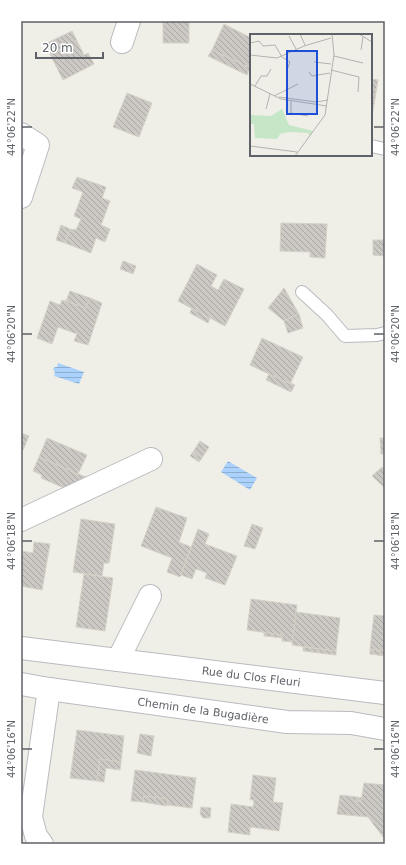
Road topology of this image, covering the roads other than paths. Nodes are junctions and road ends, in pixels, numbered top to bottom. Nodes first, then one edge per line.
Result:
1 (129, 21) edge
2 (122, 42) dead end
3 (21, 134) edge
4 (372, 146) edge
5 (385, 149) edge
6 (21, 197) edge
7 (302, 292) dead end
8 (385, 333) edge
9 (151, 459) dead end
10 (21, 520) edge
11 (150, 596) dead end
12 (21, 648) edge
13 (118, 660) junction
14 (21, 684) edge
15 (49, 689) junction
16 (385, 693) edge
17 (385, 729) edge
18 (42, 844) edge

1 - 2 street
3 - 6 street
4 - 5 lane
7 - 8 lane
9 - 10 street
11 - 13 street
12 - 13 street, Rue du Clos Fleuri
13 - 16 street, Rue du Clos Fleuri
14 - 15 street, Chemin de la Bugadière
15 - 17 street, Chemin de la Bugadière
15 - 18 street

